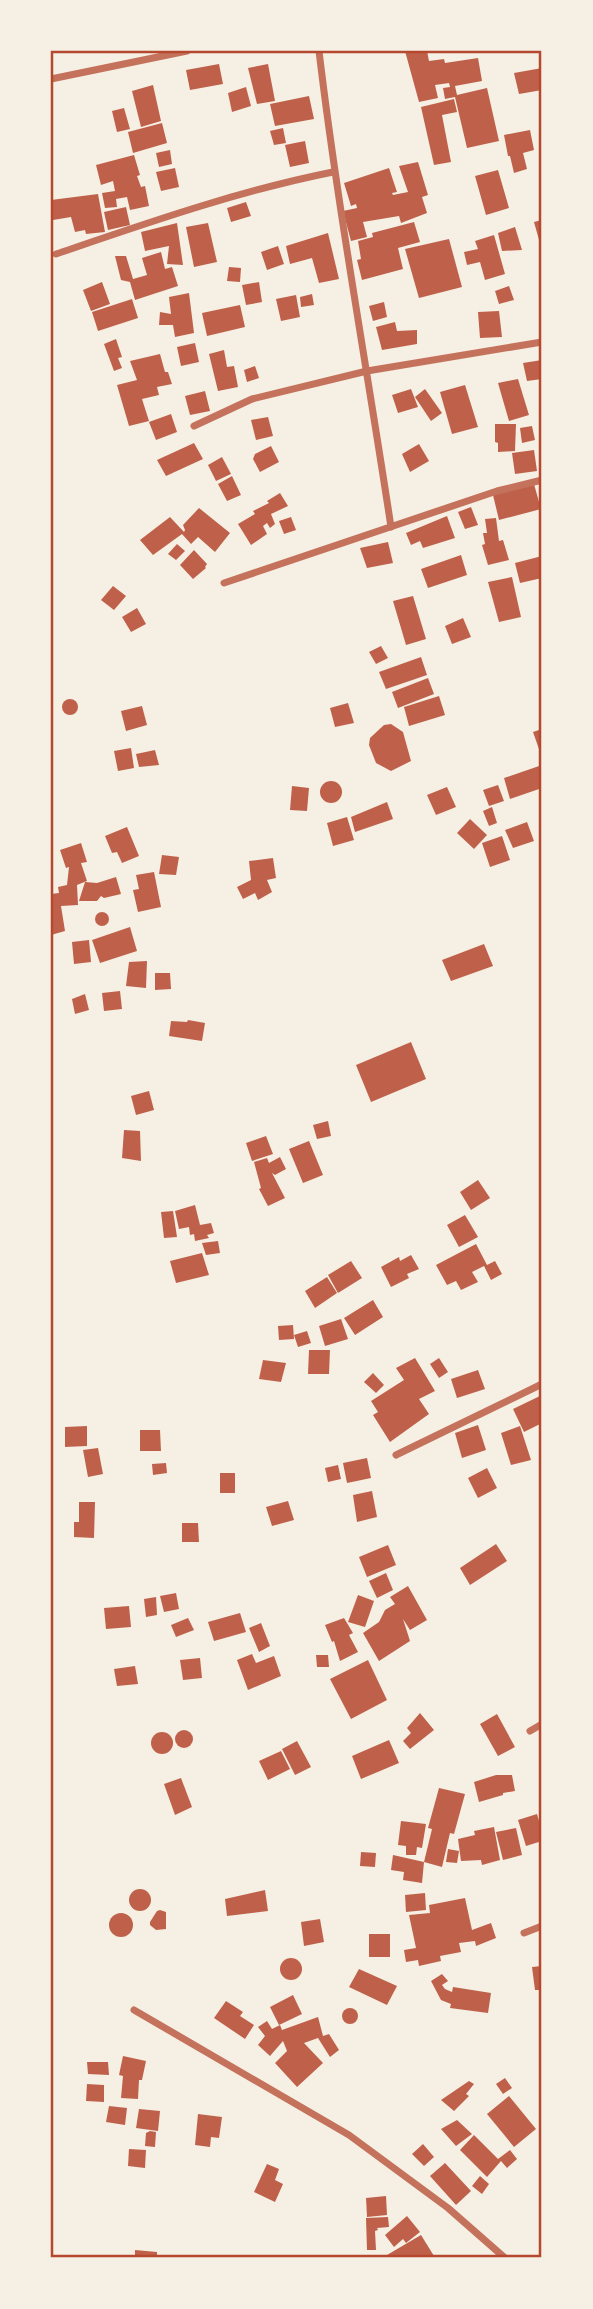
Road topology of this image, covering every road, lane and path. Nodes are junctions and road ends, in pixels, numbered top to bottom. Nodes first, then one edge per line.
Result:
1 (187, 51) edge
2 (318, 51) edge
3 (51, 79) edge
4 (333, 172) junction
5 (56, 254) dead end
6 (542, 342) edge
7 (368, 371) junction
8 (194, 426) dead end
9 (542, 480) edge
10 (391, 527) junction
11 (224, 583) dead end
12 (542, 1384) edge
13 (396, 1455) dead end
14 (542, 1724) edge
15 (530, 1731) dead end
16 (542, 1926) edge
17 (524, 1933) dead end
18 (134, 2010) dead end
19 (505, 2258) edge

1 - 3 street
2 - 4 street
4 - 5 street
4 - 7 street
6 - 7 street
7 - 8 street
7 - 10 street
9 - 10 street
10 - 11 street
12 - 13 street
14 - 15 street
16 - 17 street
18 - 19 street

